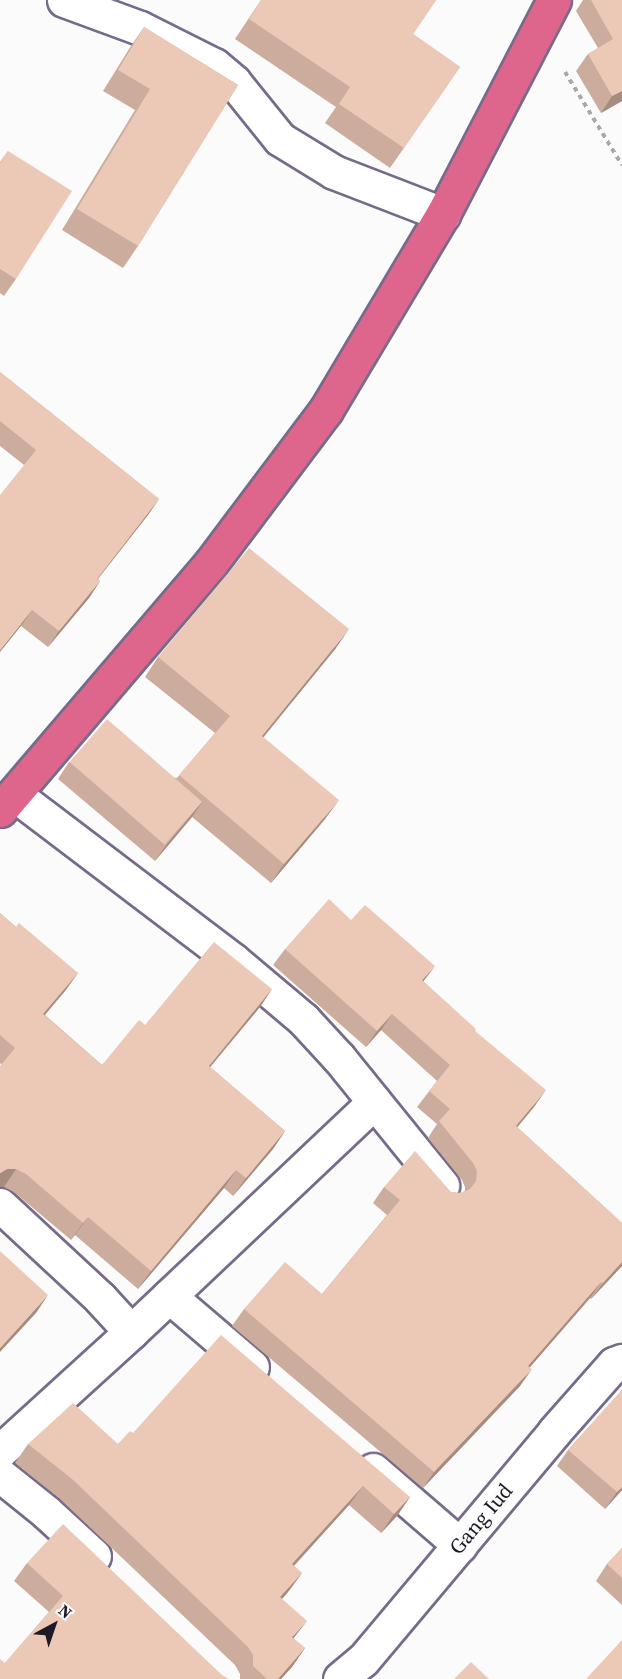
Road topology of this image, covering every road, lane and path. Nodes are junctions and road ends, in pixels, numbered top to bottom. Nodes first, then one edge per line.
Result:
1 (64, 0) edge
2 (554, 0) edge
3 (538, 28) junction
4 (622, 165) edge
5 (443, 214) junction
6 (7, 802) edge
7 (374, 1102) junction
8 (447, 1191) edge
9 (0, 1205) edge
10 (169, 1296) junction
11 (131, 1332) junction
12 (622, 1361) edge
13 (278, 1389) edge
14 (0, 1451) edge
15 (351, 1451) edge
16 (0, 1475) edge
17 (460, 1545) junction
18 (114, 1575) edge
19 (340, 1679) edge

1 - 5 street
2 - 3 highway
3 - 4 path
3 - 5 highway
5 - 6 highway
6 - 7 street
7 - 8 street
7 - 10 street
9 - 11 street
10 - 11 street
10 - 13 street
11 - 14 street
12 - 17 street, Gang Iud
15 - 17 street
16 - 18 street
17 - 19 street, Gang Iud

